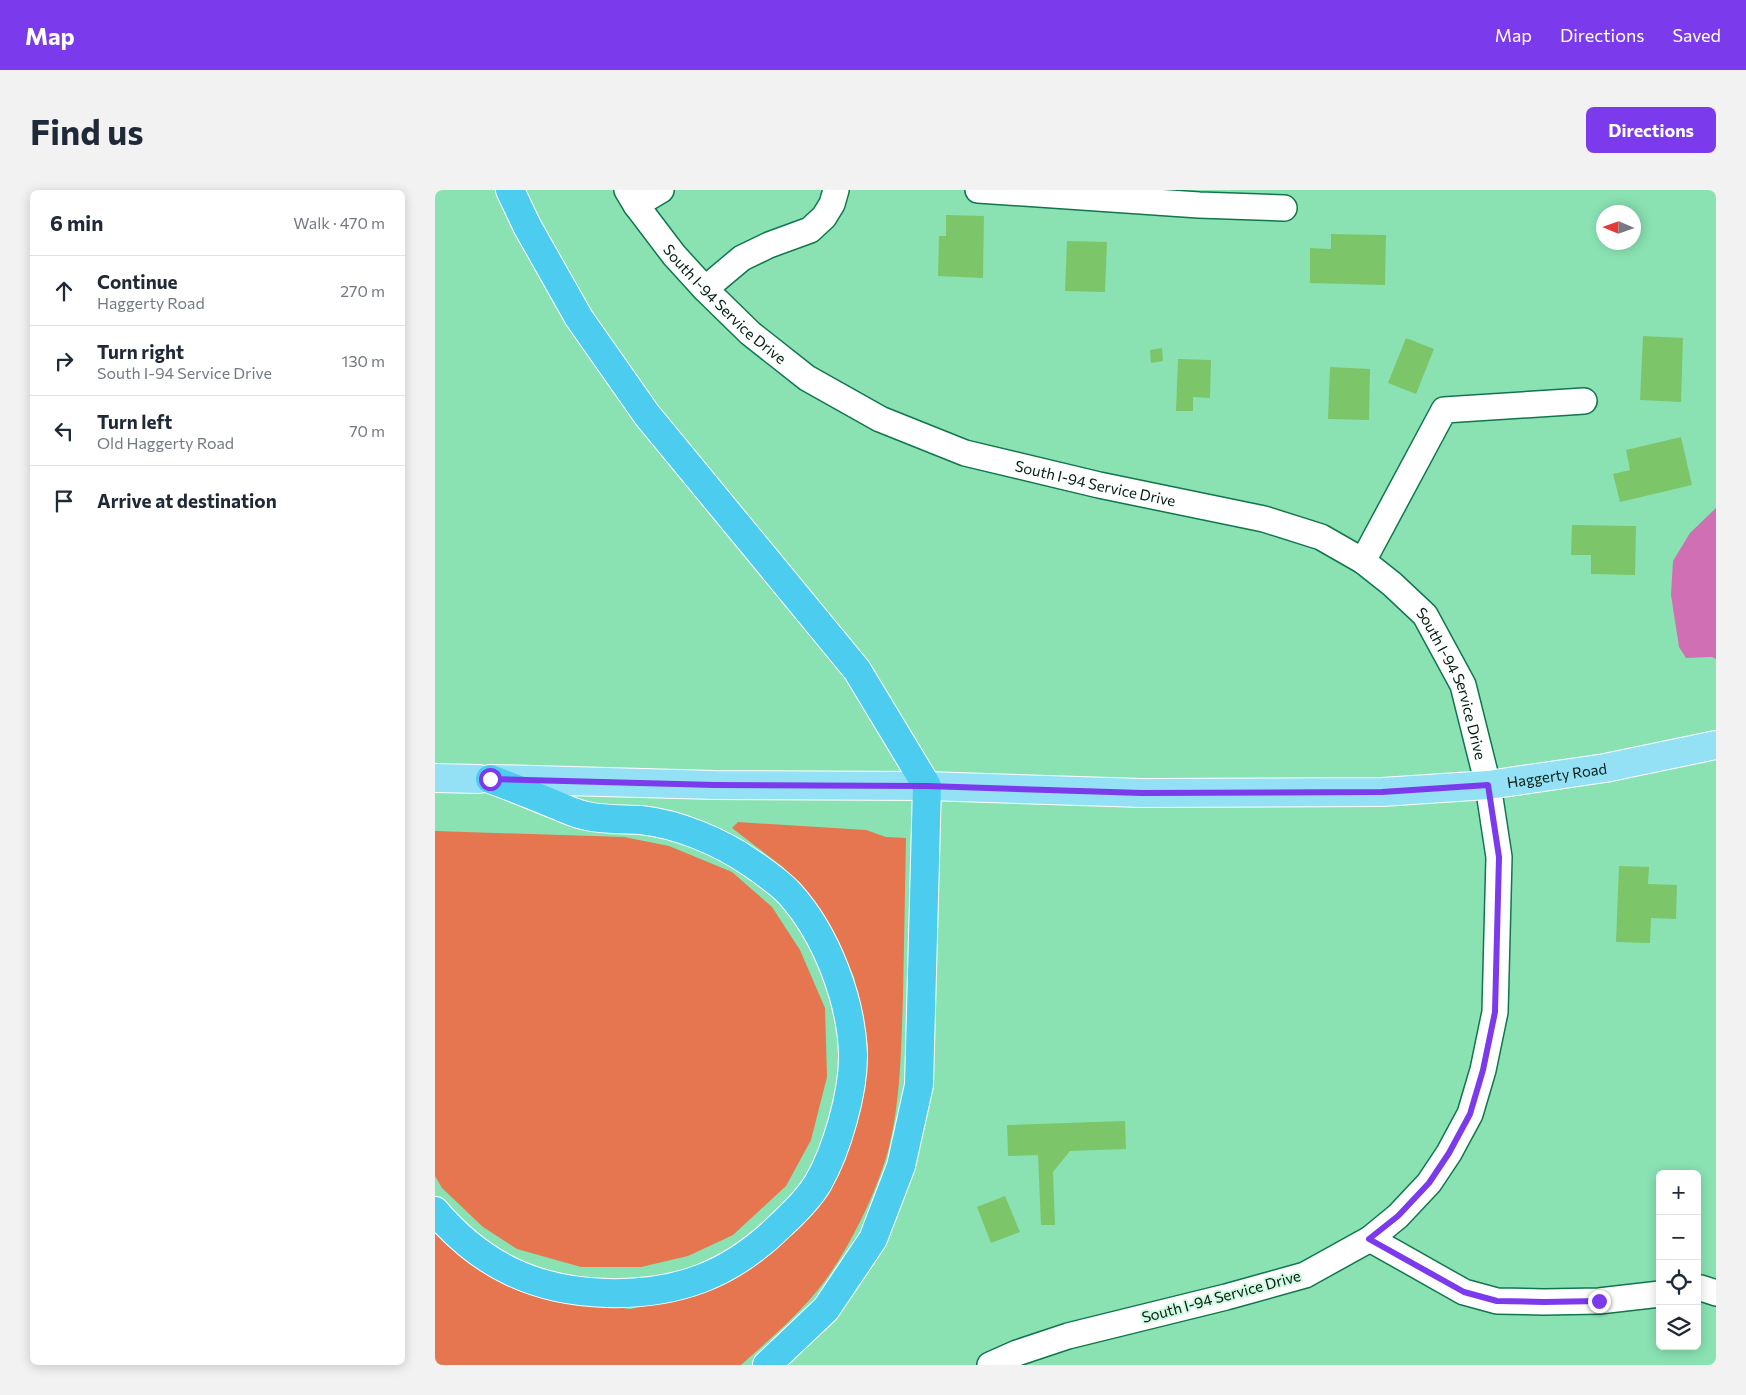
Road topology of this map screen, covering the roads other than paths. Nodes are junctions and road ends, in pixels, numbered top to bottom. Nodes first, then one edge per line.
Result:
1 (510, 190) edge
2 (661, 190) edge
3 (836, 190) edge
4 (978, 190) edge
5 (631, 197) edge
6 (1284, 208) dead end
7 (705, 289) junction
8 (1585, 401) dead end
9 (1363, 561) junction
10 (1716, 745) edge
11 (435, 778) edge
12 (485, 779) junction
13 (1488, 785) junction
14 (927, 786) junction
15 (435, 1211) edge
16 (1369, 1239) junction
17 (1656, 1294) edge
18 (767, 1365) edge
19 (990, 1365) edge

1 - 14 highway
2 - 5 street
3 - 7 street
4 - 6 street
5 - 7 street, South I-94 Service Drive
7 - 9 street, South I-94 Service Drive
8 - 9 street
9 - 13 street, South I-94 Service Drive
10 - 13 main road, Haggerty Road
11 - 12 main road, Haggerty Road
12 - 14 main road, Haggerty Road
12 - 15 highway
13 - 14 main road, Haggerty Road
13 - 16 street, South I-94 Service Drive
14 - 18 highway
16 - 17 street
16 - 19 street, South I-94 Service Drive

